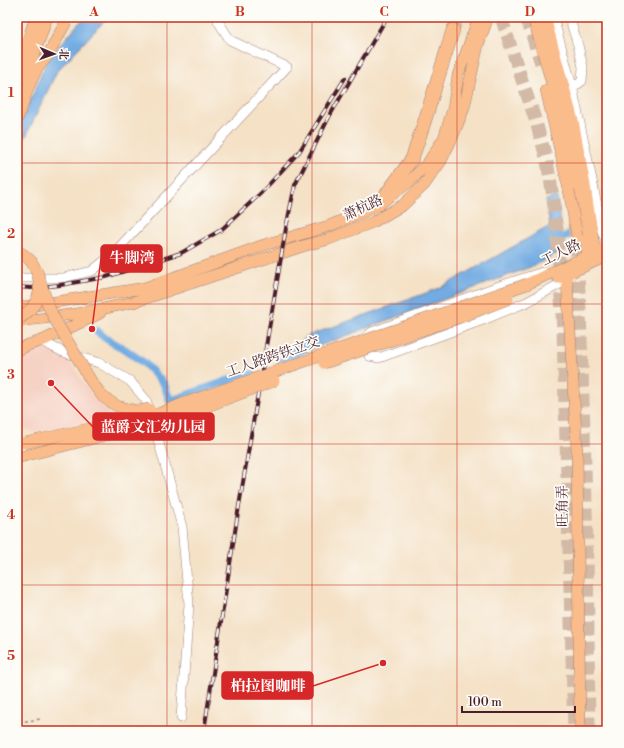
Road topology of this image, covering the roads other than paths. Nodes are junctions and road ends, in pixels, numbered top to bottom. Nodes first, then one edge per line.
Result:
1 (37, 17) edge
2 (47, 17) edge
3 (218, 17) edge
4 (479, 17) edge
5 (488, 17) edge
6 (529, 17) edge
7 (533, 17) edge
8 (569, 17) edge
9 (68, 18) edge
10 (549, 21) edge
11 (453, 30) tunnel mouth
12 (20, 80) edge
13 (572, 86) junction
14 (17, 102) edge
15 (17, 119) edge
16 (581, 186) junction
17 (379, 204) junction
18 (588, 234) junction
19 (607, 243) edge
20 (607, 247) edge
21 (17, 251) edge
22 (588, 256) junction
23 (607, 256) edge
24 (571, 268) junction
25 (37, 271) junction
26 (17, 278) edge
27 (567, 280) junction
28 (529, 288) junction
29 (113, 307) junction
30 (17, 308) edge
31 (20, 319) edge
32 (17, 326) edge
33 (41, 341) junction
34 (17, 351) edge
35 (182, 404) junction
36 (20, 444) edge
37 (17, 458) edge
38 (181, 718) dead end
39 (580, 731) edge

1 - 12 main road
2 - 9 main road
2 - 12 main road
3 - 26 street
4 - 17 main road, 萧杭路
5 - 29 main road, 萧杭路
6 - 16 main road
7 - 16 main road
8 - 13 street
9 - 12 main road
9 - 15 main road
10 - 13 street
10 - 16 highway
11 - 17 highway
12 - 14 main road
13 - 16 street
16 - 18 highway
17 - 30 main road, 萧杭路
18 - 19 street
18 - 22 highway
20 - 22 main road, 工人路
21 - 25 main road, bridge
22 - 24 main road, 工人路
23 - 24 main road, 工人路
24 - 27 street
24 - 27 street
24 - 28 main road, 工人路
25 - 31 main road, bridge
25 - 35 main road, bridge
27 - 39 main road, 旺角弄
28 - 35 main road, 工人路跨铁立交, bridge
28 - 37 main road, 工人路跨铁立交, bridge
29 - 31 main road
29 - 33 main road
31 - 32 main road
33 - 34 main road
33 - 38 street
35 - 36 main road, 工人路跨铁立交, bridge

